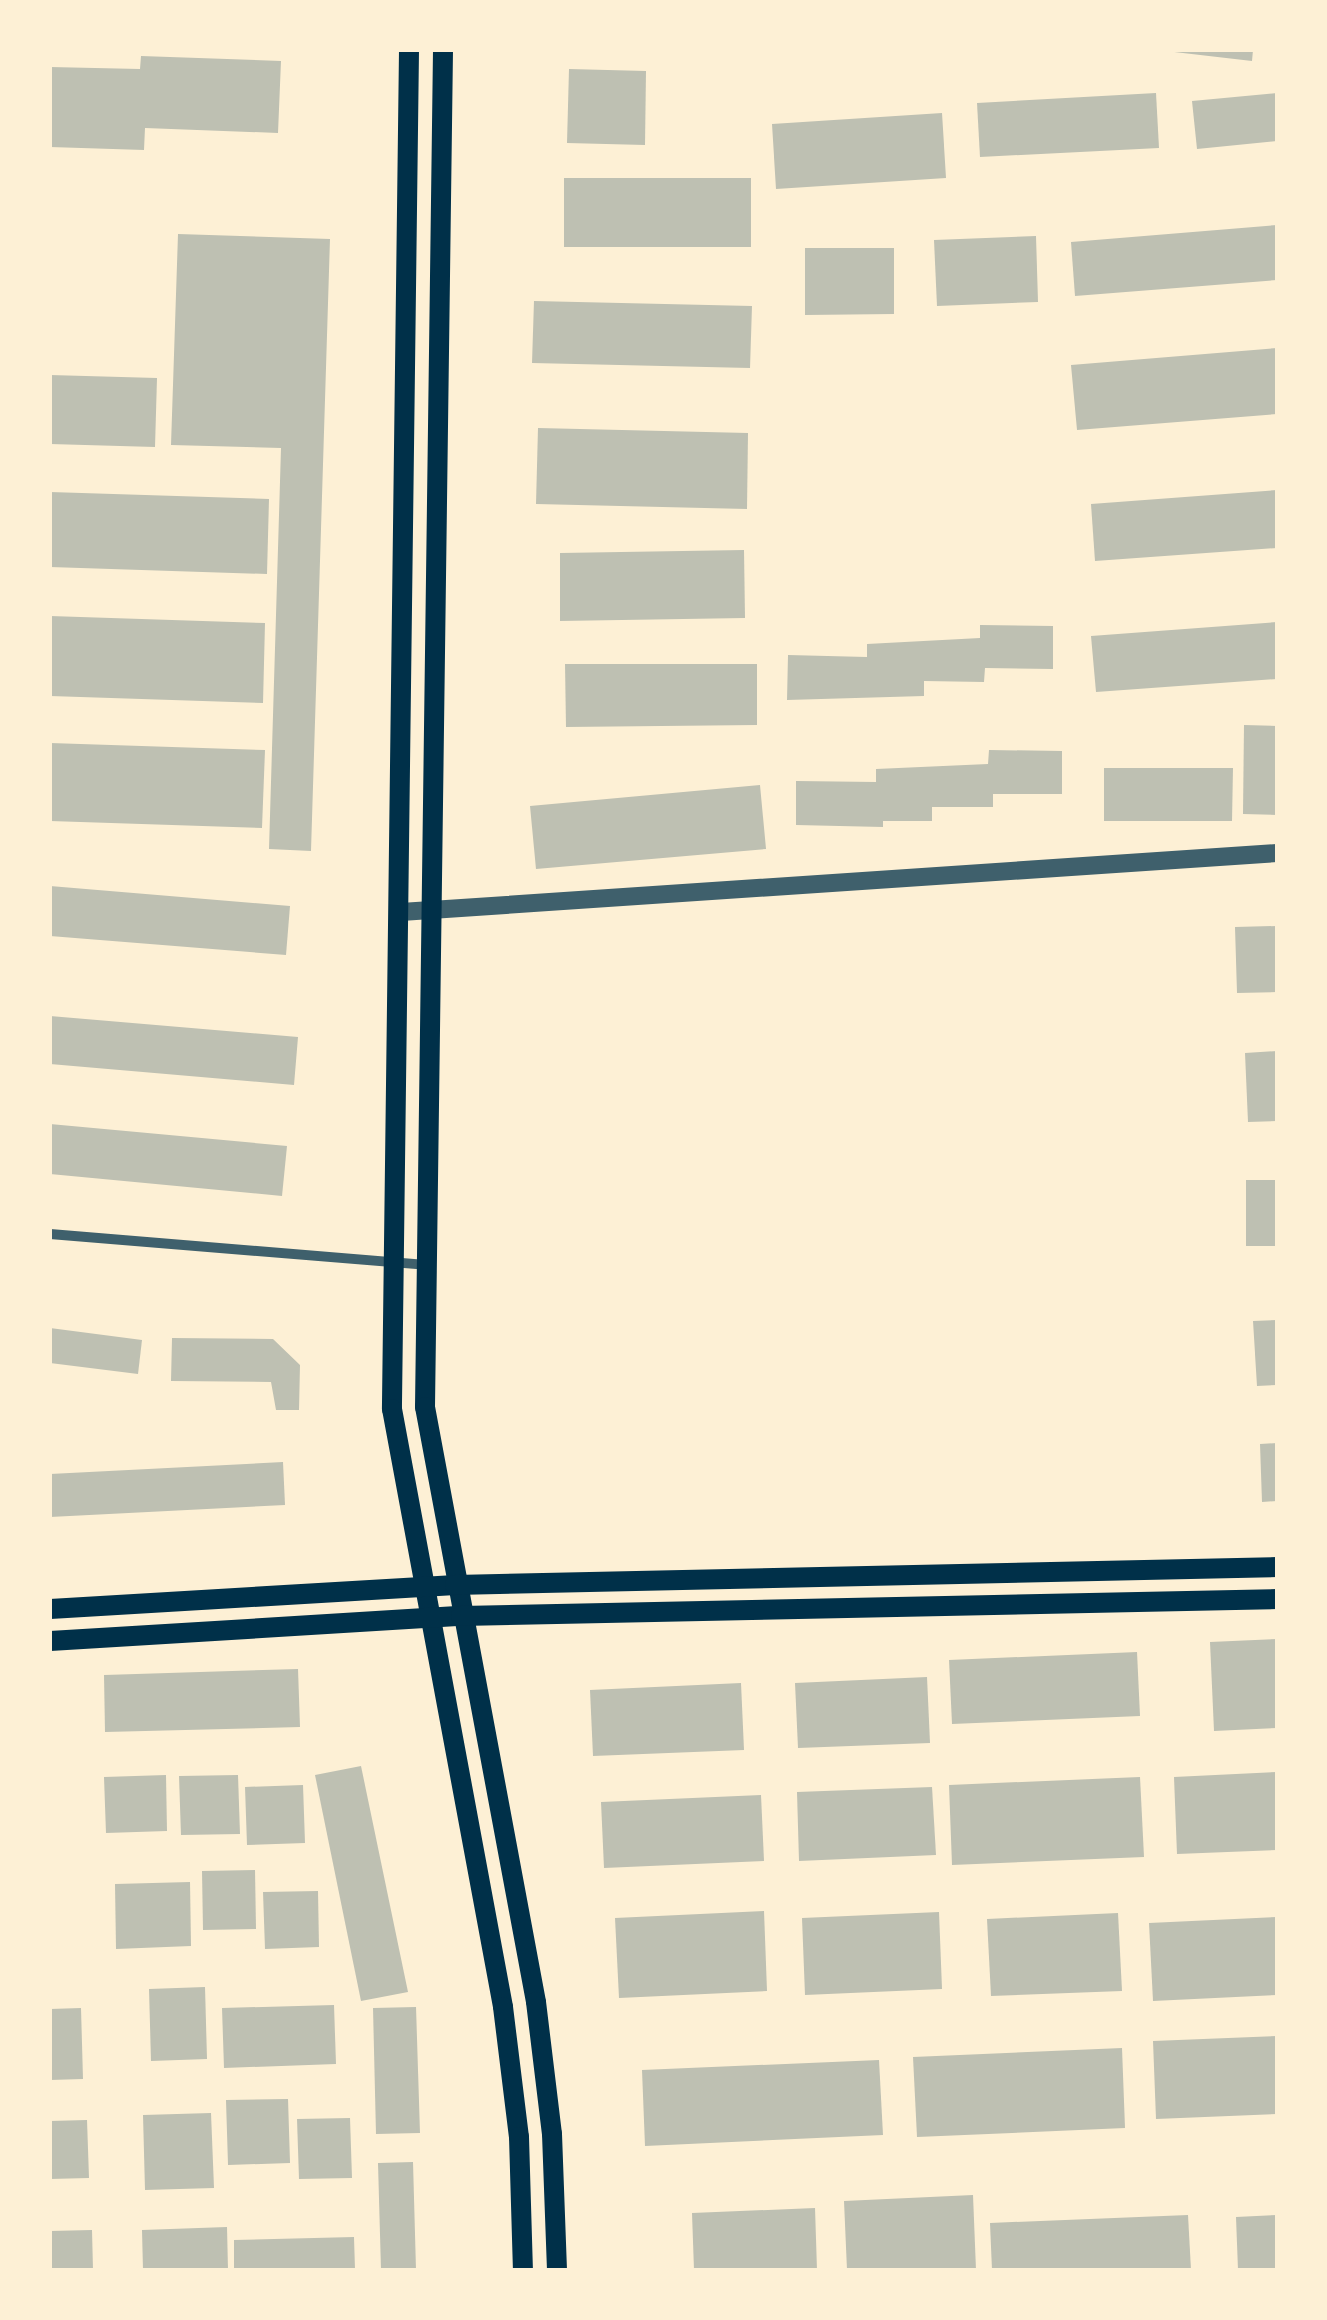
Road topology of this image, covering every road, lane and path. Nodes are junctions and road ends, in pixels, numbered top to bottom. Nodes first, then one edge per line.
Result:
1 (409, 50) edge
2 (443, 50) edge
3 (1277, 853) edge
4 (401, 912) junction
5 (435, 913) junction
6 (50, 1234) edge
7 (392, 1264) junction
8 (426, 1265) junction
9 (1277, 1567) edge
10 (455, 1585) junction
11 (420, 1586) junction
12 (1277, 1598) edge
13 (50, 1609) edge
14 (461, 1616) junction
15 (426, 1618) junction
16 (50, 1641) edge
17 (523, 2270) edge
18 (557, 2270) edge

1 - 4 main road
2 - 5 main road
3 - 5 street
4 - 5 street
4 - 7 main road
5 - 8 main road
6 - 7 street
7 - 8 street
7 - 11 main road
8 - 10 main road
9 - 10 main road
10 - 11 main road
10 - 14 main road
11 - 13 main road
11 - 15 main road
12 - 14 main road
14 - 15 main road
14 - 18 main road
15 - 16 main road
15 - 17 main road

